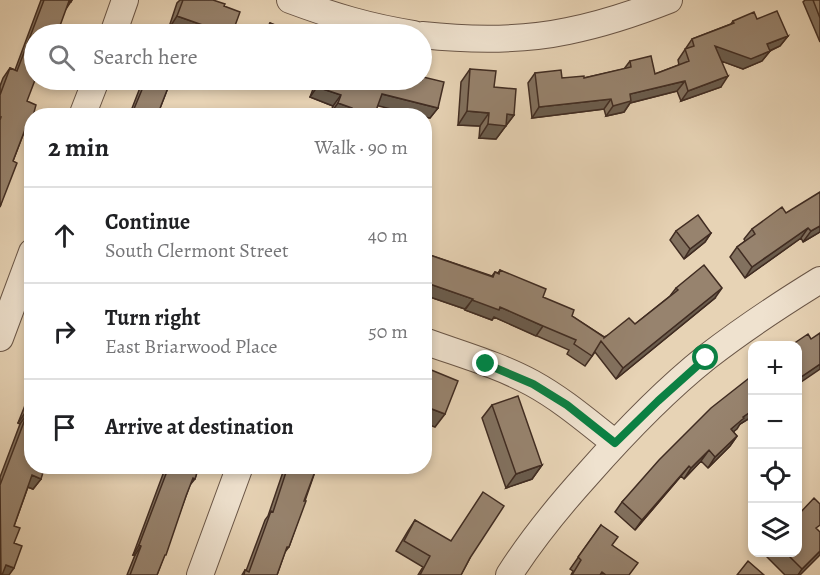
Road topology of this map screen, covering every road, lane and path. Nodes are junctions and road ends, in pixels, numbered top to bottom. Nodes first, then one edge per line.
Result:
1 (126, 0) edge
2 (290, 0) edge
3 (669, 0) edge
4 (116, 24) edge
5 (362, 24) edge
6 (432, 36) edge
7 (92, 90) edge
8 (85, 108) edge
9 (24, 274) edge
10 (820, 280) edge
11 (0, 338) edge
12 (432, 344) edge
13 (615, 443) junction
14 (237, 474) edge
15 (200, 575) edge
16 (509, 575) edge

1 - 4 street
2 - 5 street
3 - 6 street
7 - 8 street
9 - 11 street
10 - 13 street
12 - 13 street
13 - 16 street
14 - 15 street

